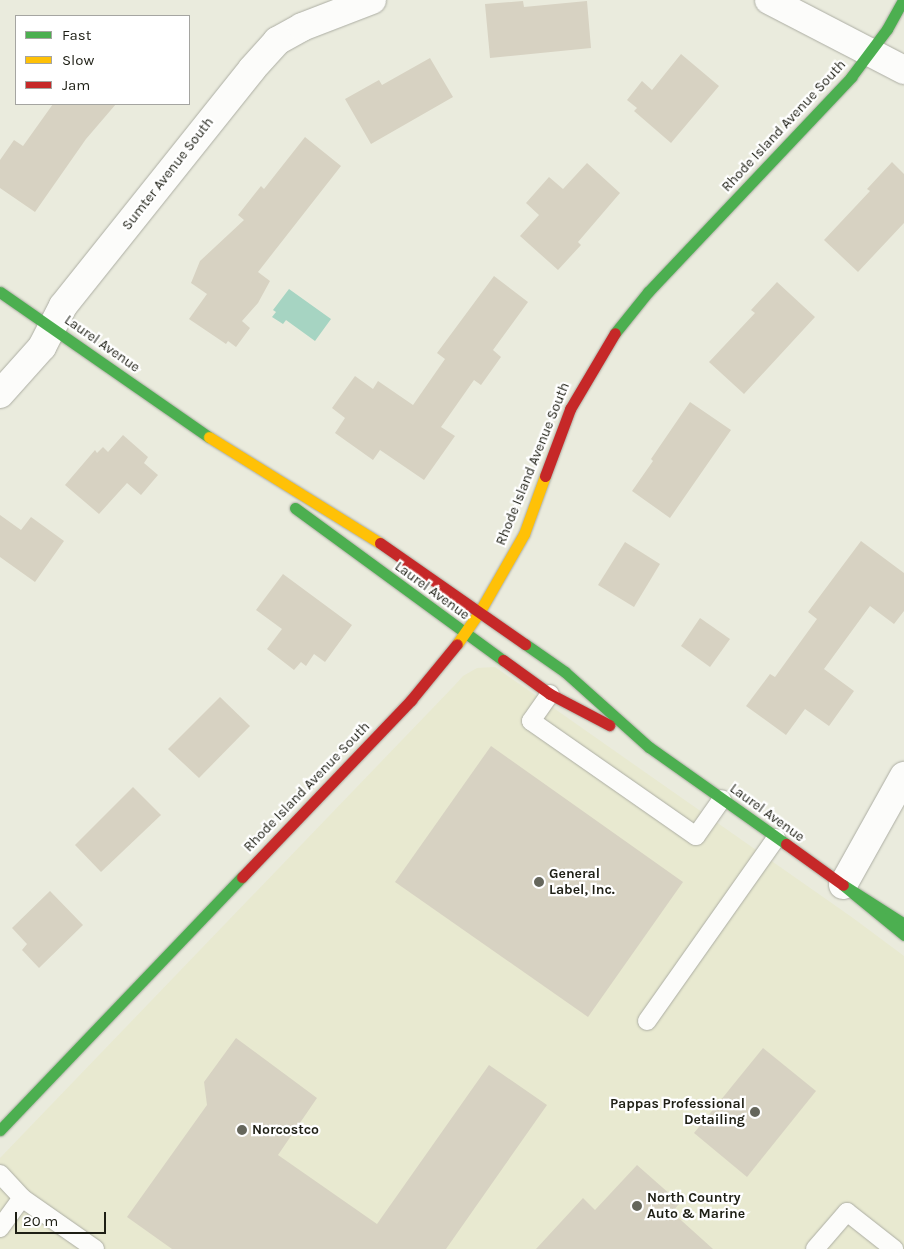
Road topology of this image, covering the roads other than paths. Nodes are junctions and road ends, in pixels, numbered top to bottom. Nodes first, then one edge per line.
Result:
1 (372, 0) edge
2 (768, 0) edge
3 (903, 0) edge
4 (871, 53) junction
5 (904, 70) edge
6 (0, 292) edge
7 (53, 328) junction
8 (0, 394) edge
9 (211, 439) junction
10 (480, 611) junction
11 (465, 633) junction
12 (550, 694) junction
13 (649, 747) junction
14 (904, 776) edge
15 (722, 799) junction
16 (776, 838) junction
17 (843, 885) junction
18 (904, 924) edge
19 (904, 935) edge
20 (647, 1021) dead end
21 (0, 1130) edge
22 (0, 1174) edge
23 (22, 1198) junction
24 (0, 1228) edge
25 (95, 1249) edge
26 (815, 1249) edge
27 (894, 1249) edge

1 - 7 street, Sumter Avenue South
2 - 4 street
3 - 4 street, Rhode Island Avenue South
4 - 5 street
4 - 10 street, Rhode Island Avenue South
6 - 7 street, Laurel Avenue
7 - 8 street, Sumter Avenue South
7 - 9 street, Laurel Avenue
9 - 10 street, Laurel Avenue
9 - 11 street, Laurel Avenue
10 - 11 street, Rhode Island Avenue South
10 - 13 street, Laurel Avenue
11 - 12 street, Laurel Avenue
11 - 21 street, Rhode Island Avenue South
12 - 13 street, Laurel Avenue
12 - 15 lane
13 - 15 street, Laurel Avenue
14 - 17 street
15 - 16 street, Laurel Avenue
16 - 17 street, Laurel Avenue
16 - 20 lane
17 - 18 street, Laurel Avenue
17 - 19 street, Laurel Avenue
22 - 23 lane
23 - 24 lane
23 - 25 lane
26 - 27 lane

